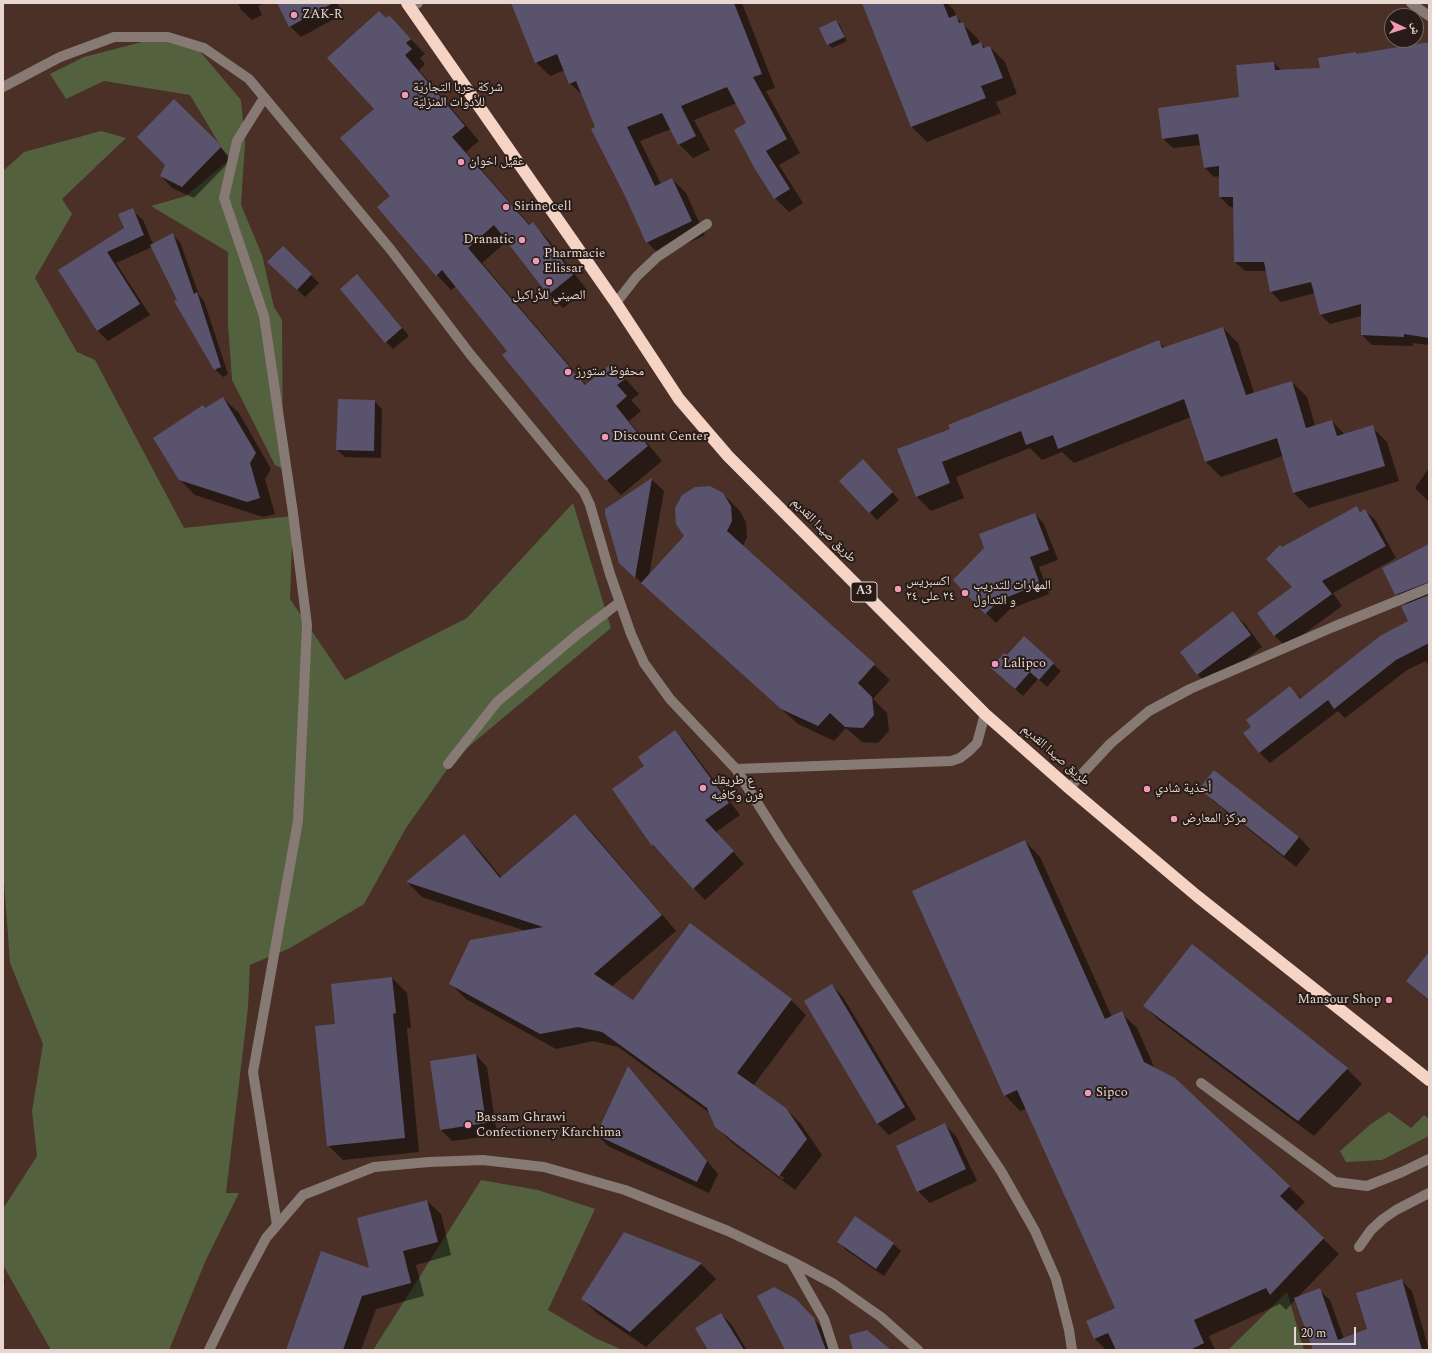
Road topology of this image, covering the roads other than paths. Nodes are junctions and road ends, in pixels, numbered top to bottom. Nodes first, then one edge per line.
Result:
1 (1411, 3) edge
2 (412, 4) edge
3 (1427, 11) edge
4 (3, 87) edge
5 (264, 98) junction
6 (707, 224) dead end
7 (616, 303) junction
8 (1429, 588) edge
9 (620, 602) junction
10 (985, 714) junction
11 (448, 764) dead end
12 (736, 770) junction
13 (1069, 788) junction
14 (1429, 1080) edge
15 (1201, 1083) dead end
16 (1429, 1159) edge
17 (1429, 1193) edge
18 (277, 1225) junction
19 (1359, 1247) dead end
20 (791, 1261) junction
21 (209, 1350) edge
22 (834, 1350) edge
23 (918, 1350) edge
24 (1072, 1350) edge

1 - 3 street
2 - 7 highway, طريق صيدا القديم / A3
4 - 5 street
5 - 9 street
5 - 18 street
6 - 7 street
7 - 10 highway, طريق صيدا القديم / A3
8 - 13 street
9 - 11 street
9 - 12 street
10 - 12 street
10 - 13 highway, طريق صيدا القديم / A3
12 - 24 street
13 - 14 highway, طريق صيدا القديم / A3
15 - 16 street
17 - 19 street
18 - 20 street
18 - 21 street
20 - 22 street
20 - 23 street

